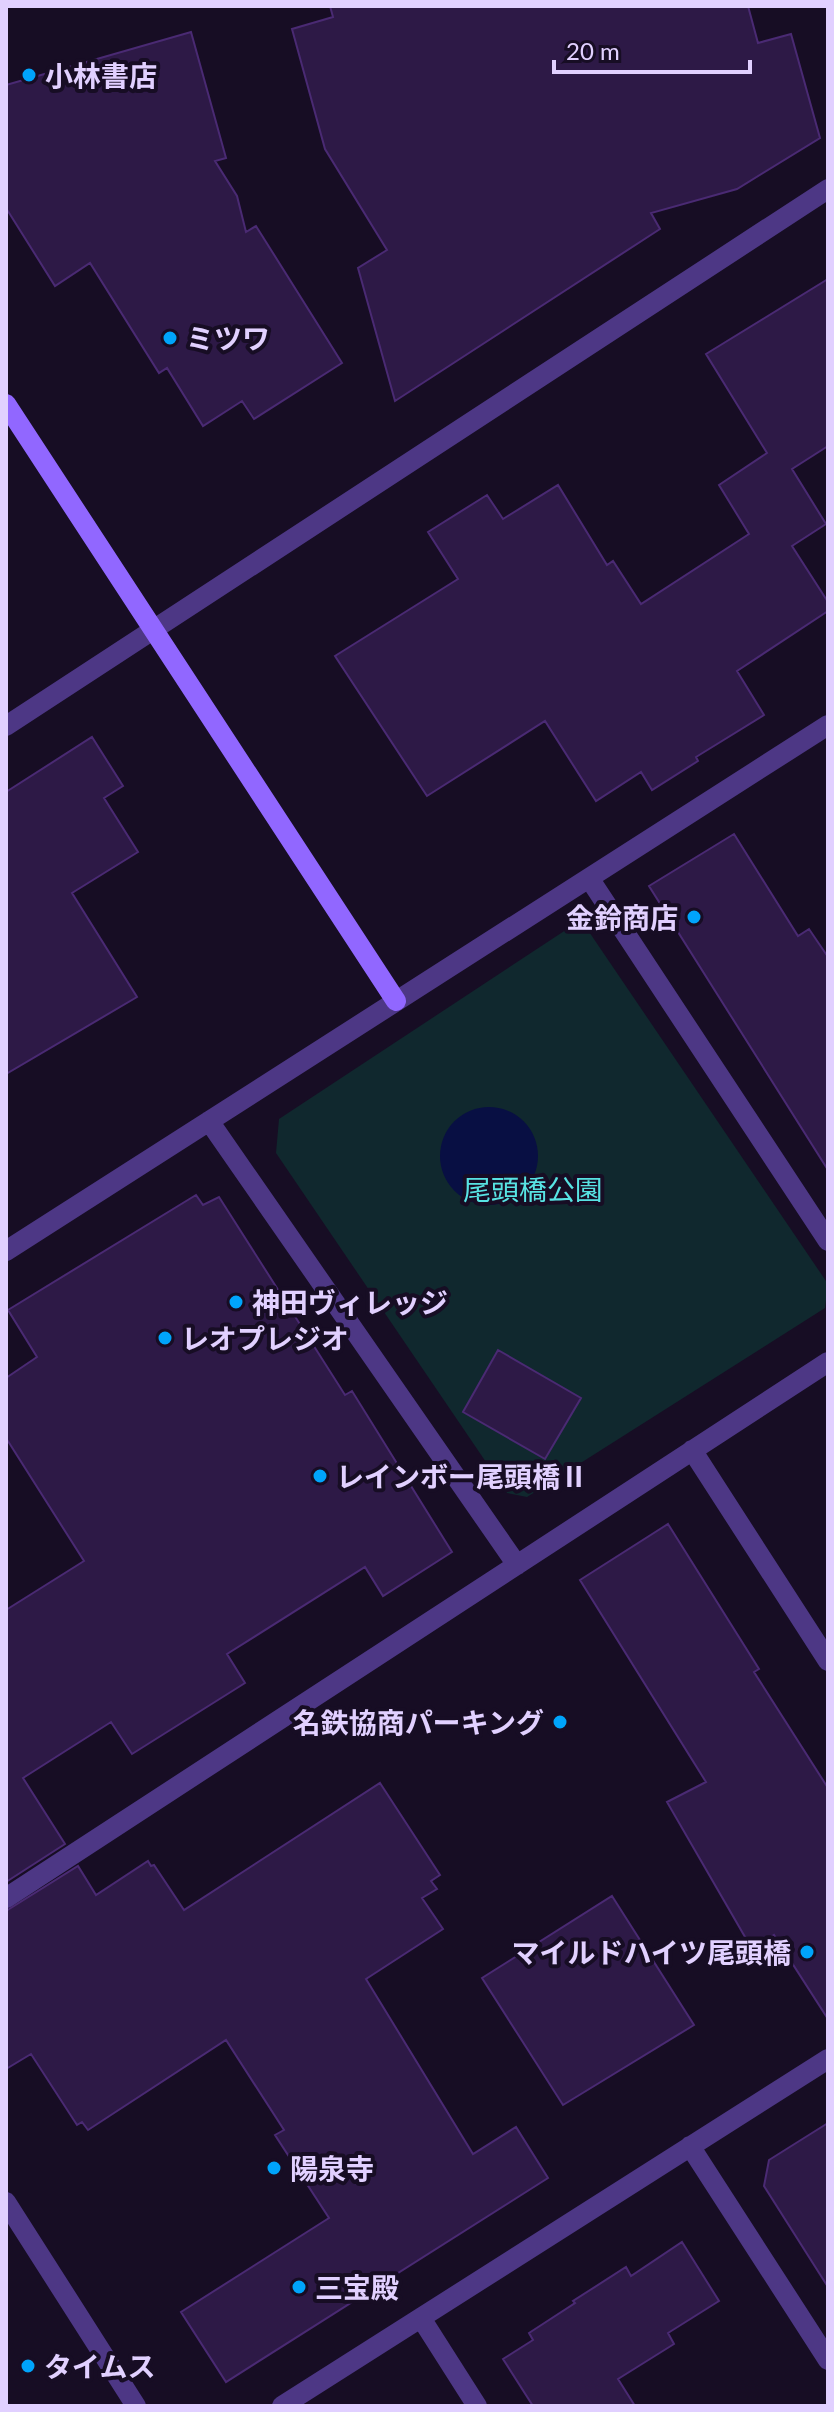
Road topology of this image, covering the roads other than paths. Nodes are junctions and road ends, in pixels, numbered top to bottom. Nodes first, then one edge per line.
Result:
1 (828, 189) edge
2 (6, 404) edge
3 (153, 630) junction
4 (828, 725) edge
5 (6, 726) edge
6 (589, 878) junction
7 (396, 1001) junction
8 (209, 1121) junction
9 (828, 1241) edge
10 (6, 1251) edge
11 (828, 1362) edge
12 (692, 1450) junction
13 (517, 1565) junction
14 (828, 1661) edge
15 (6, 1898) edge
16 (828, 2059) edge
17 (690, 2146) junction
18 (6, 2202) edge
19 (421, 2318) junction
20 (828, 2360) edge
21 (136, 2406) edge
22 (282, 2406) edge
23 (477, 2406) edge

1 - 3 street
2 - 3 street
3 - 5 street
3 - 7 street
4 - 6 street
6 - 7 street
6 - 9 street
7 - 8 street
8 - 10 street
8 - 13 street
11 - 12 street
12 - 13 street
12 - 14 street
13 - 15 street
16 - 17 street
17 - 19 street
17 - 20 street
18 - 21 street
19 - 22 street
19 - 23 street

